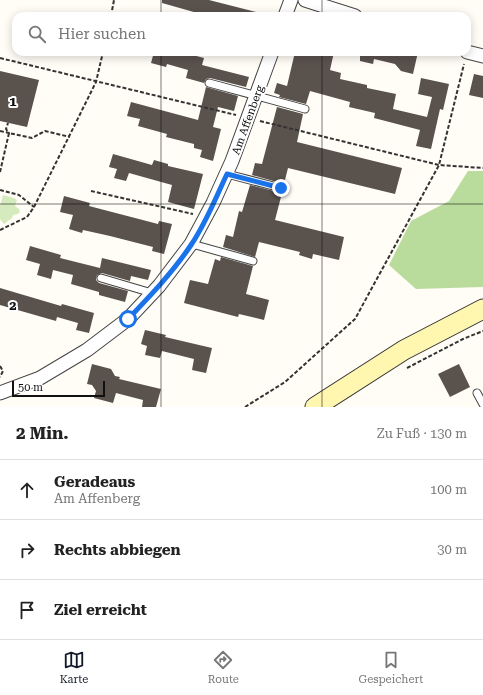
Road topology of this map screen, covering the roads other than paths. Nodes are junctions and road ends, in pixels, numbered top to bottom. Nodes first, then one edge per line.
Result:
1 (291, 0) edge
2 (305, 0) edge
3 (286, 12) edge
4 (342, 12) edge
5 (471, 53) edge
6 (271, 56) edge
7 (483, 56) edge
8 (209, 83) dead end
9 (257, 96) junction
10 (305, 109) dead end
11 (227, 174) junction
12 (281, 188) dead end
13 (192, 244) junction
14 (253, 261) dead end
15 (102, 278) dead end
16 (152, 293) junction
17 (483, 309) edge
18 (0, 393) edge
19 (477, 393) dead end
20 (483, 404) edge
21 (315, 407) edge

1 - 3 street
2 - 4 street
5 - 7 street
6 - 9 street, Am Affenberg
8 - 9 lane
9 - 10 lane
9 - 11 street, Am Affenberg
11 - 12 lane
11 - 13 street, Am Affenberg
13 - 14 lane
13 - 16 street, Am Affenberg
15 - 16 lane
16 - 18 street, Am Affenberg
17 - 21 main road
19 - 20 lane

